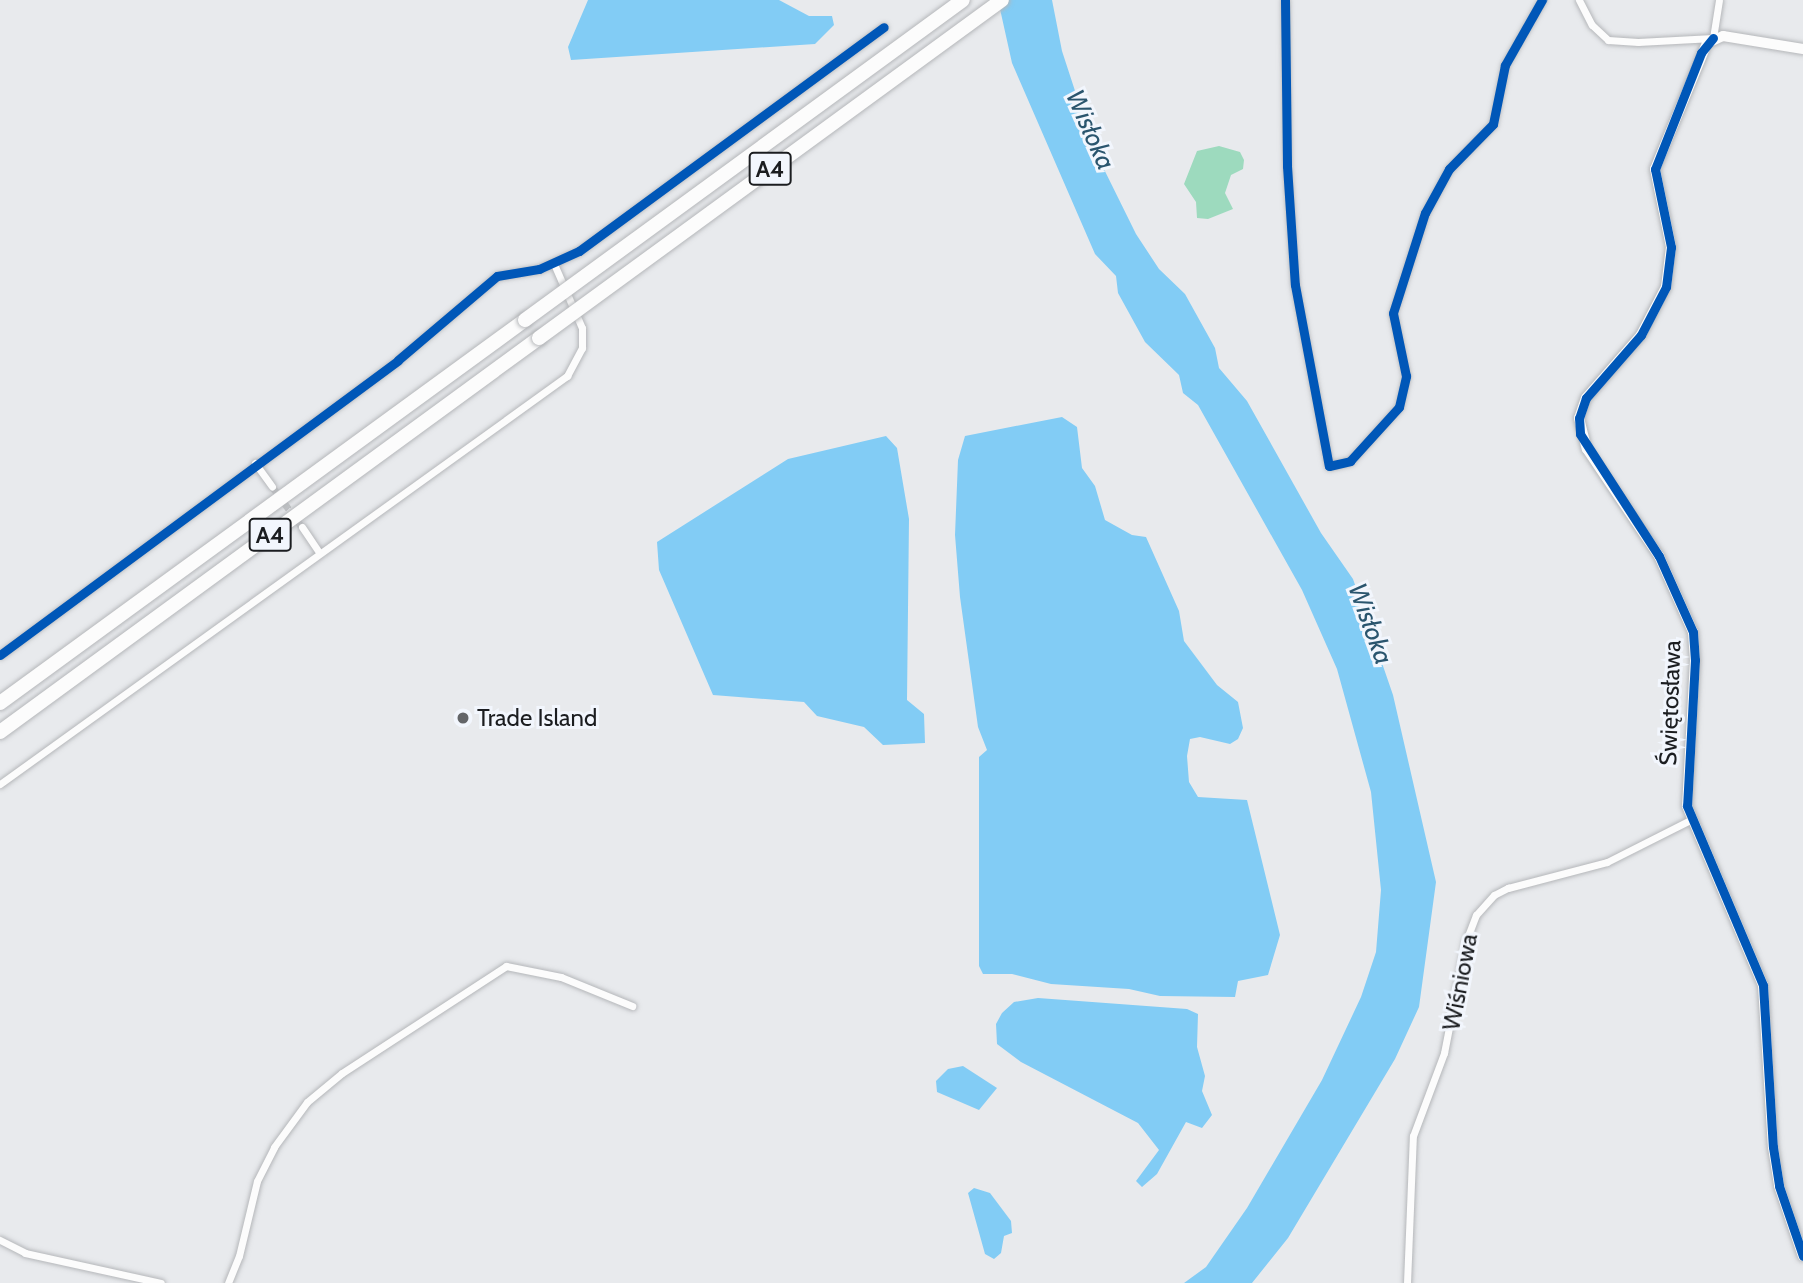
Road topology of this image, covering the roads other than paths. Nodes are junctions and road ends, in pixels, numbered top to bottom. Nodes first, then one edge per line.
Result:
1 (963, 0) edge
2 (1002, 0) edge
3 (1285, 0) edge
4 (1542, 0) edge
5 (1580, 0) edge
6 (1719, 0) edge
7 (884, 27) dead end
8 (1713, 38) junction
9 (1803, 49) edge
10 (554, 264) junction
11 (255, 463) junction
12 (272, 486) tunnel mouth
13 (302, 527) tunnel mouth
14 (319, 551) junction
15 (0, 655) edge
16 (0, 704) edge
17 (0, 732) edge
18 (0, 783) edge
19 (1690, 820) junction
20 (632, 1006) dead end
21 (0, 1240) edge
22 (1803, 1256) edge
23 (161, 1283) edge
24 (228, 1283) edge
25 (1407, 1283) edge

1 - 16 highway, A4, bridge
2 - 17 highway, A4, bridge
3 - 4 street
5 - 8 street
6 - 8 street
7 - 10 street
8 - 9 street
8 - 19 street, Świętosława
10 - 11 street
10 - 14 street
11 - 12 street
11 - 15 street
13 - 14 street
14 - 18 street
19 - 22 street, Świętosława
19 - 25 street, Wiśniowa
20 - 24 street
21 - 23 street

